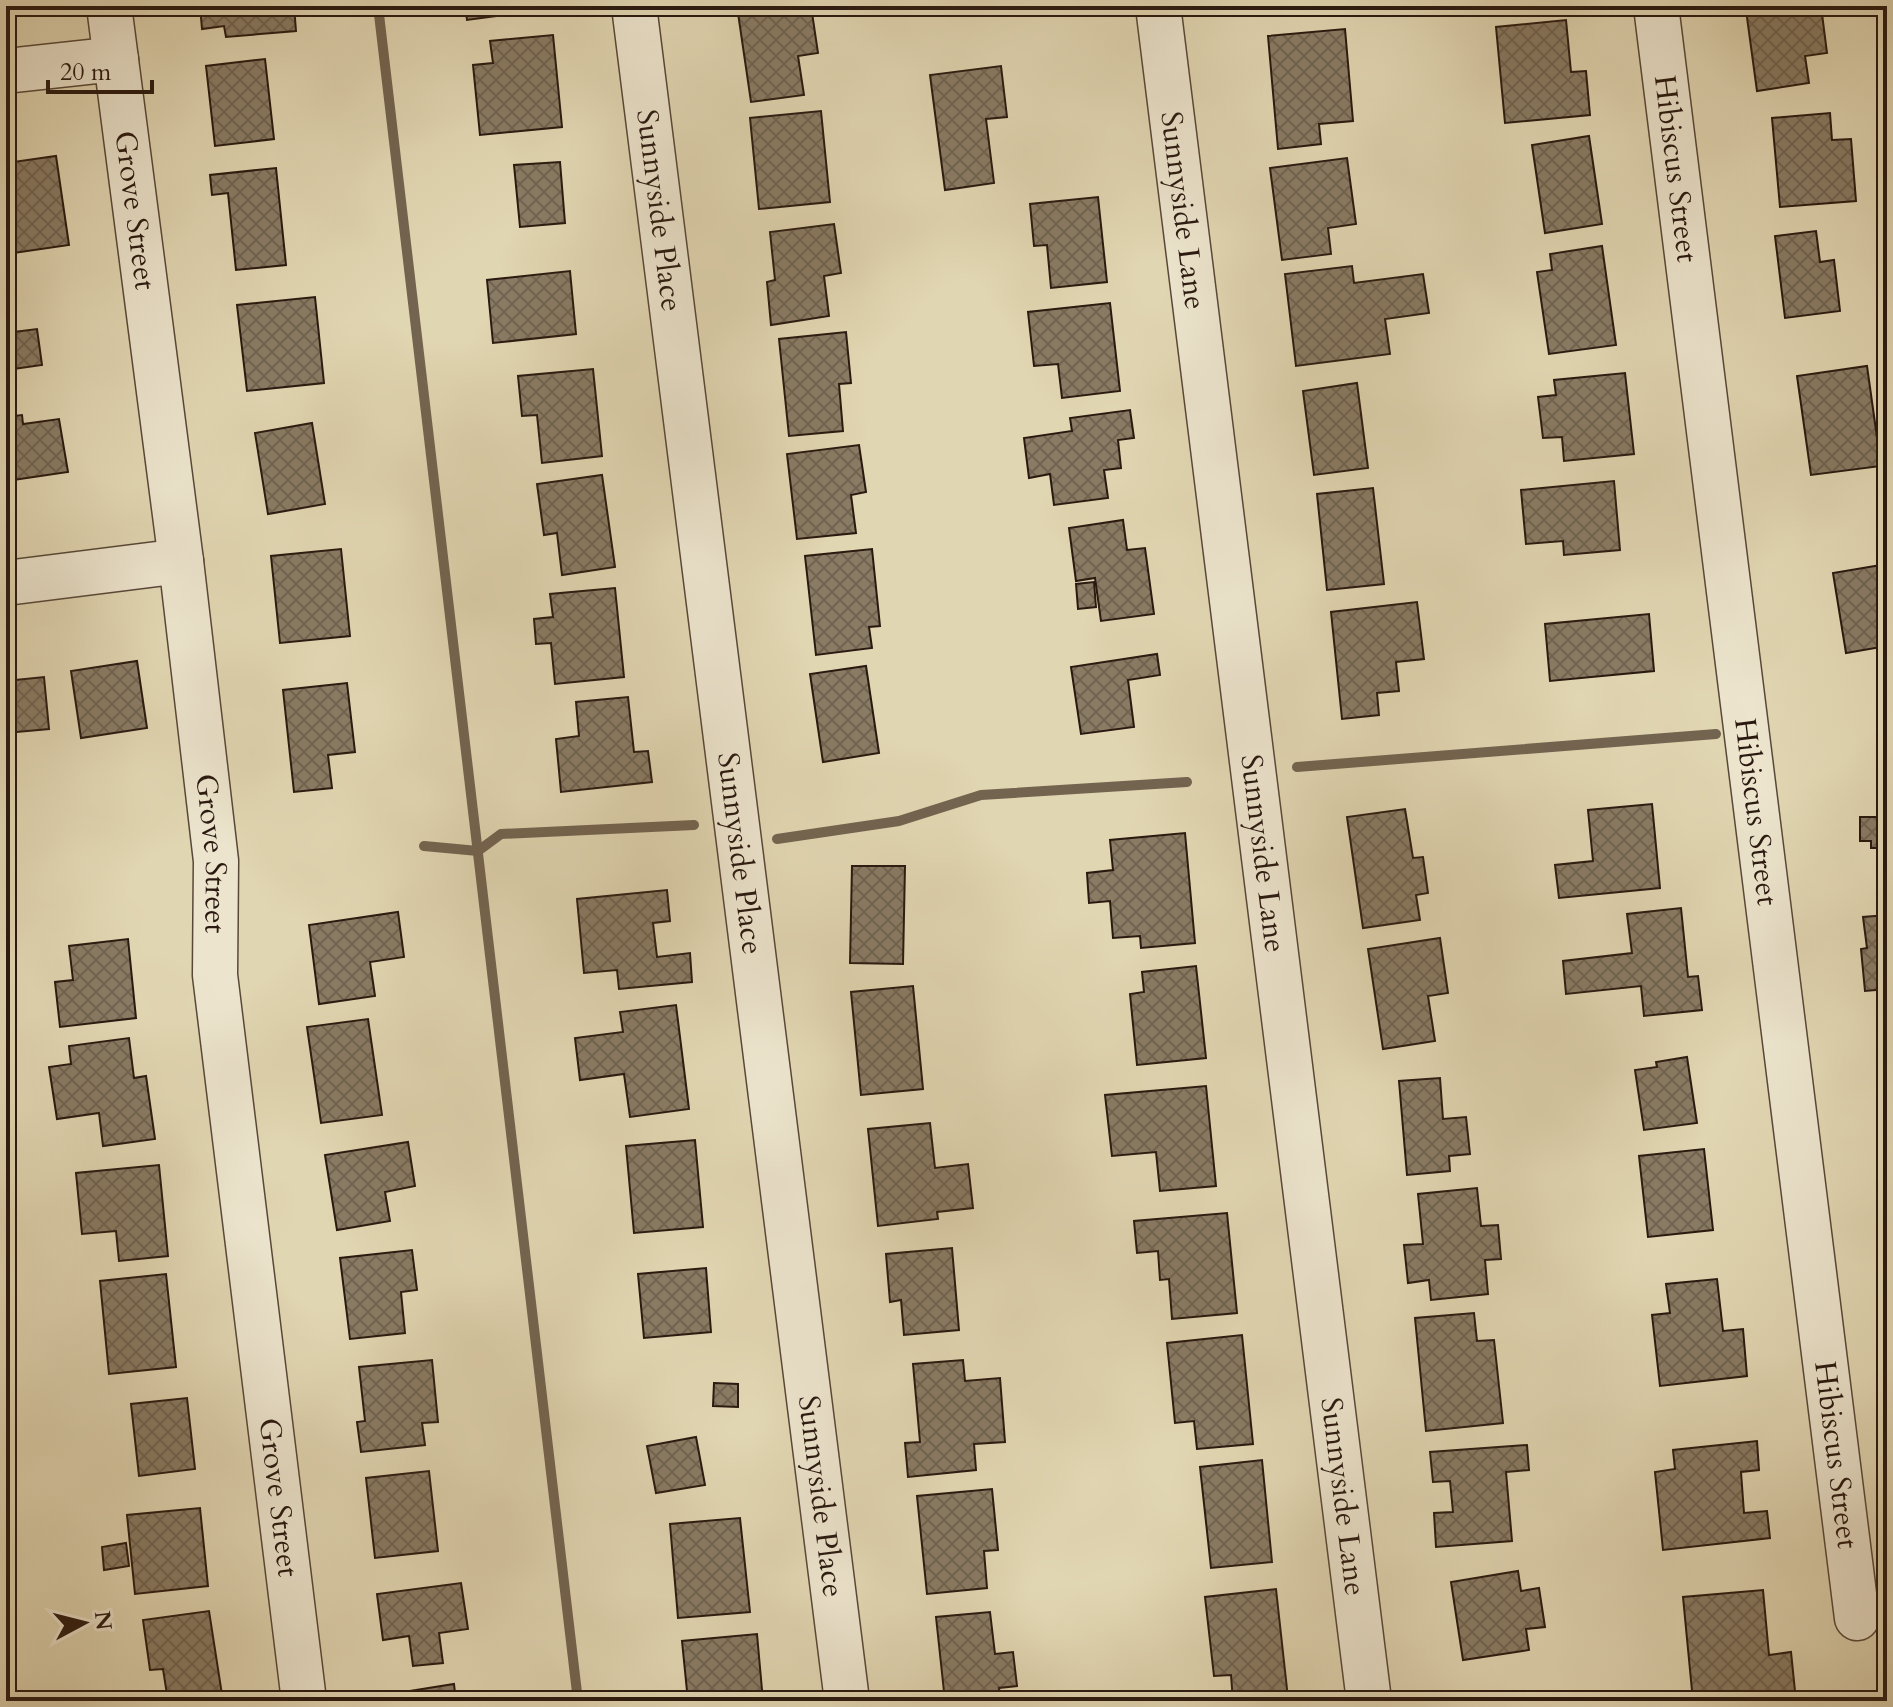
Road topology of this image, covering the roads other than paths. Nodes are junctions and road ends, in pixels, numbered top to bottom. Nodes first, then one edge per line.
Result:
1 (109, 6) edge
2 (634, 6) edge
3 (1158, 6) edge
4 (1656, 6) edge
5 (116, 59) junction
6 (6, 71) edge
7 (181, 561) junction
8 (6, 583) edge
9 (1857, 1618) dead end
10 (304, 1701) edge
11 (847, 1701) edge
12 (1369, 1701) edge

1 - 5 street, Grove Street
2 - 11 street, Sunnyside Place
3 - 12 street, Sunnyside Lane
4 - 9 street, Hibiscus Street
5 - 6 street
5 - 7 street, Grove Street
7 - 8 street
7 - 10 street, Grove Street

